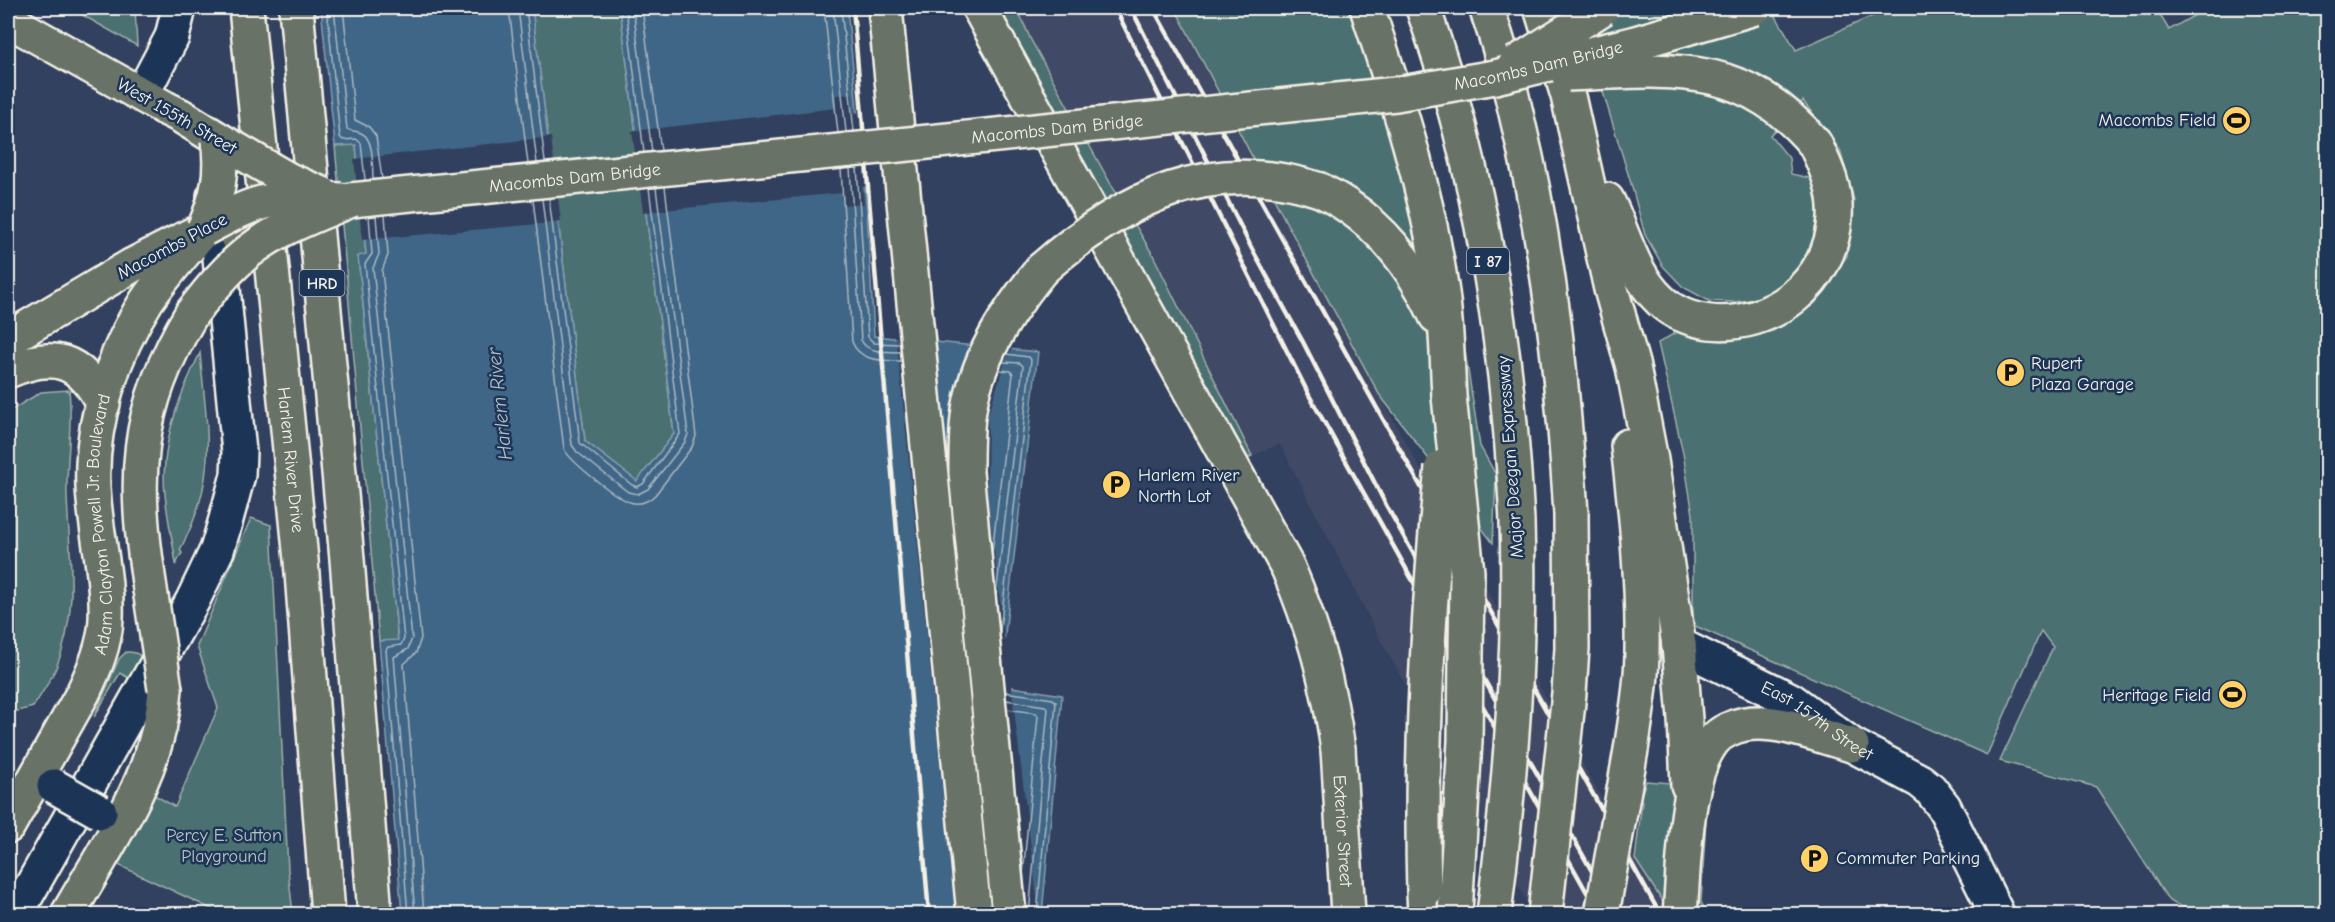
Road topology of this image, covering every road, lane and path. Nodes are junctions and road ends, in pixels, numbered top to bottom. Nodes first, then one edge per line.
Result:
1 (179, 8) edge
2 (229, 8) edge
3 (246, 8) edge
4 (296, 8) edge
5 (885, 8) edge
6 (979, 8) edge
7 (1366, 8) edge
8 (1423, 8) edge
9 (1486, 8) edge
10 (1541, 8) edge
11 (1603, 8) edge
12 (1755, 8) edge
13 (8, 18) edge
14 (1495, 77) junction
15 (143, 92) junction
16 (1396, 94) junction
17 (256, 95) junction
18 (218, 139) junction
19 (1580, 144) junction
20 (276, 173) junction
21 (351, 200) junction
22 (257, 204) junction
23 (191, 240) junction
24 (1611, 289) junction
25 (192, 313) junction
26 (1445, 337) junction
27 (8, 339) edge
28 (8, 371) edge
29 (1449, 396) junction
30 (103, 405) junction
31 (1679, 645) junction
32 (1852, 745) junction
33 (1695, 751) junction
34 (45, 781) junction
35 (110, 817) junction
36 (8, 825) edge
37 (1425, 903) edge
38 (16, 915) edge
39 (68, 915) edge
40 (328, 915) edge
41 (375, 915) edge
42 (974, 915) edge
43 (1009, 915) edge
44 (1348, 915) edge
45 (1455, 915) edge
46 (1494, 915) edge
47 (1545, 915) edge
48 (1602, 915) edge
49 (1680, 915) edge
50 (1997, 915) edge

1 - 15 street
2 - 17 main road
3 - 17 main road, Harlem River Drive / HRD
4 - 41 main road, HRD
5 - 42 main road
6 - 44 main road, Exterior Street
7 - 16 main road
8 - 46 main road, Major Deegan Expressway / I 87, bridge
9 - 47 main road, bridge
10 - 19 main road
11 - 14 main road, bridge
12 - 14 main road, Macombs Dam Bridge, bridge
13 - 15 street
13 - 18 main road, West 155th Street, bridge
14 - 16 main road, Macombs Dam Bridge, bridge
14 - 19 main road, bridge
15 - 38 street
16 - 21 main road, Macombs Dam Bridge, bridge
16 - 26 main road
17 - 40 main road, Harlem River Drive / HRD
18 - 20 main road, West 155th Street, bridge
18 - 23 main road, bridge
19 - 24 main road
20 - 21 main road, West 155th Street, bridge
20 - 22 main road
21 - 22 main road, Macombs Place, bridge
21 - 25 main road, Adam Clayton Powell Jr. Boulevard, bridge
22 - 23 main road, Macombs Place, bridge
22 - 25 main road, bridge
23 - 27 main road, Macombs Place
23 - 30 main road, Adam Clayton Powell Jr. Boulevard
24 - 31 main road
24 - 48 main road, bridge
25 - 35 main road, Adam Clayton Powell Jr. Boulevard, bridge
26 - 29 main road
26 - 43 main road, bridge
28 - 30 main road
29 - 37 main road, bridge
29 - 45 main road, bridge
30 - 34 main road, Adam Clayton Powell Jr. Boulevard
31 - 32 street, East 157th Street
31 - 33 main road
32 - 33 main road
32 - 50 street, East 157th Street
33 - 49 main road
34 - 35 street, bridge
34 - 36 main road, Adam Clayton Powell Jr. Boulevard
35 - 39 main road, Adam Clayton Powell Jr. Boulevard

